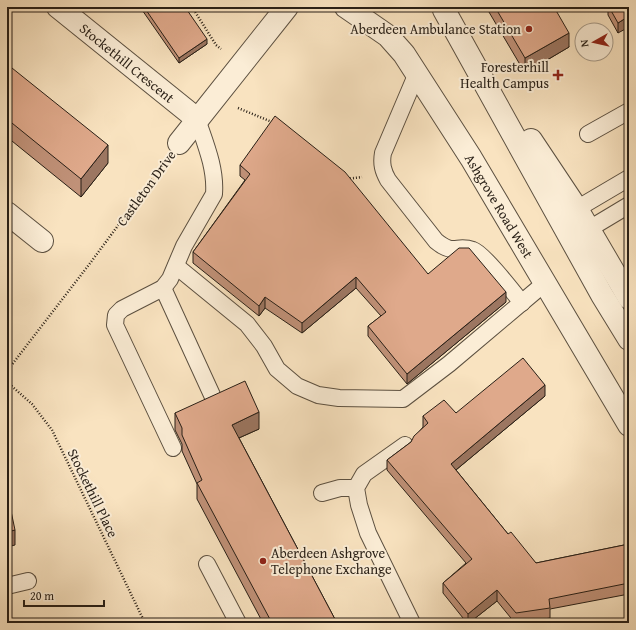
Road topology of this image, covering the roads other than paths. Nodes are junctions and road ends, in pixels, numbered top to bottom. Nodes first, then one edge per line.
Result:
1 (58, 7) edge
2 (287, 7) edge
3 (346, 7) edge
4 (443, 8) edge
5 (417, 74) junction
6 (629, 111) edge
7 (197, 119) junction
8 (588, 134) dead end
9 (179, 143) road end
10 (629, 178) edge
11 (629, 205) edge
12 (7, 213) edge
13 (568, 219) junction
14 (589, 229) junction
15 (42, 241) dead end
16 (176, 266) junction
17 (545, 283) junction
18 (163, 288) junction
19 (629, 298) edge
20 (522, 303) junction
21 (629, 339) edge
22 (212, 395) edge
23 (629, 425) edge
24 (405, 446) edge
25 (173, 448) dead end
26 (356, 488) junction
27 (322, 493) dead end
28 (207, 564) dead end
29 (28, 581) dead end
30 (7, 586) edge
31 (238, 623) edge
32 (412, 623) edge

1 - 7 street, Stockethill Crescent
2 - 7 street, Castleton Drive
3 - 5 street, Ashgrove Road West
4 - 13 street
5 - 17 street, Ashgrove Road West
5 - 20 lane
6 - 8 lane
7 - 9 street, Castleton Drive
7 - 16 lane
10 - 13 lane
11 - 14 lane
12 - 15 street
13 - 14 street
13 - 21 street
14 - 19 street
16 - 18 lane
16 - 20 lane
17 - 20 lane
17 - 23 street, Ashgrove Road West
18 - 22 lane
18 - 25 lane
24 - 26 lane
26 - 27 lane
26 - 32 lane
28 - 31 lane
29 - 30 lane

